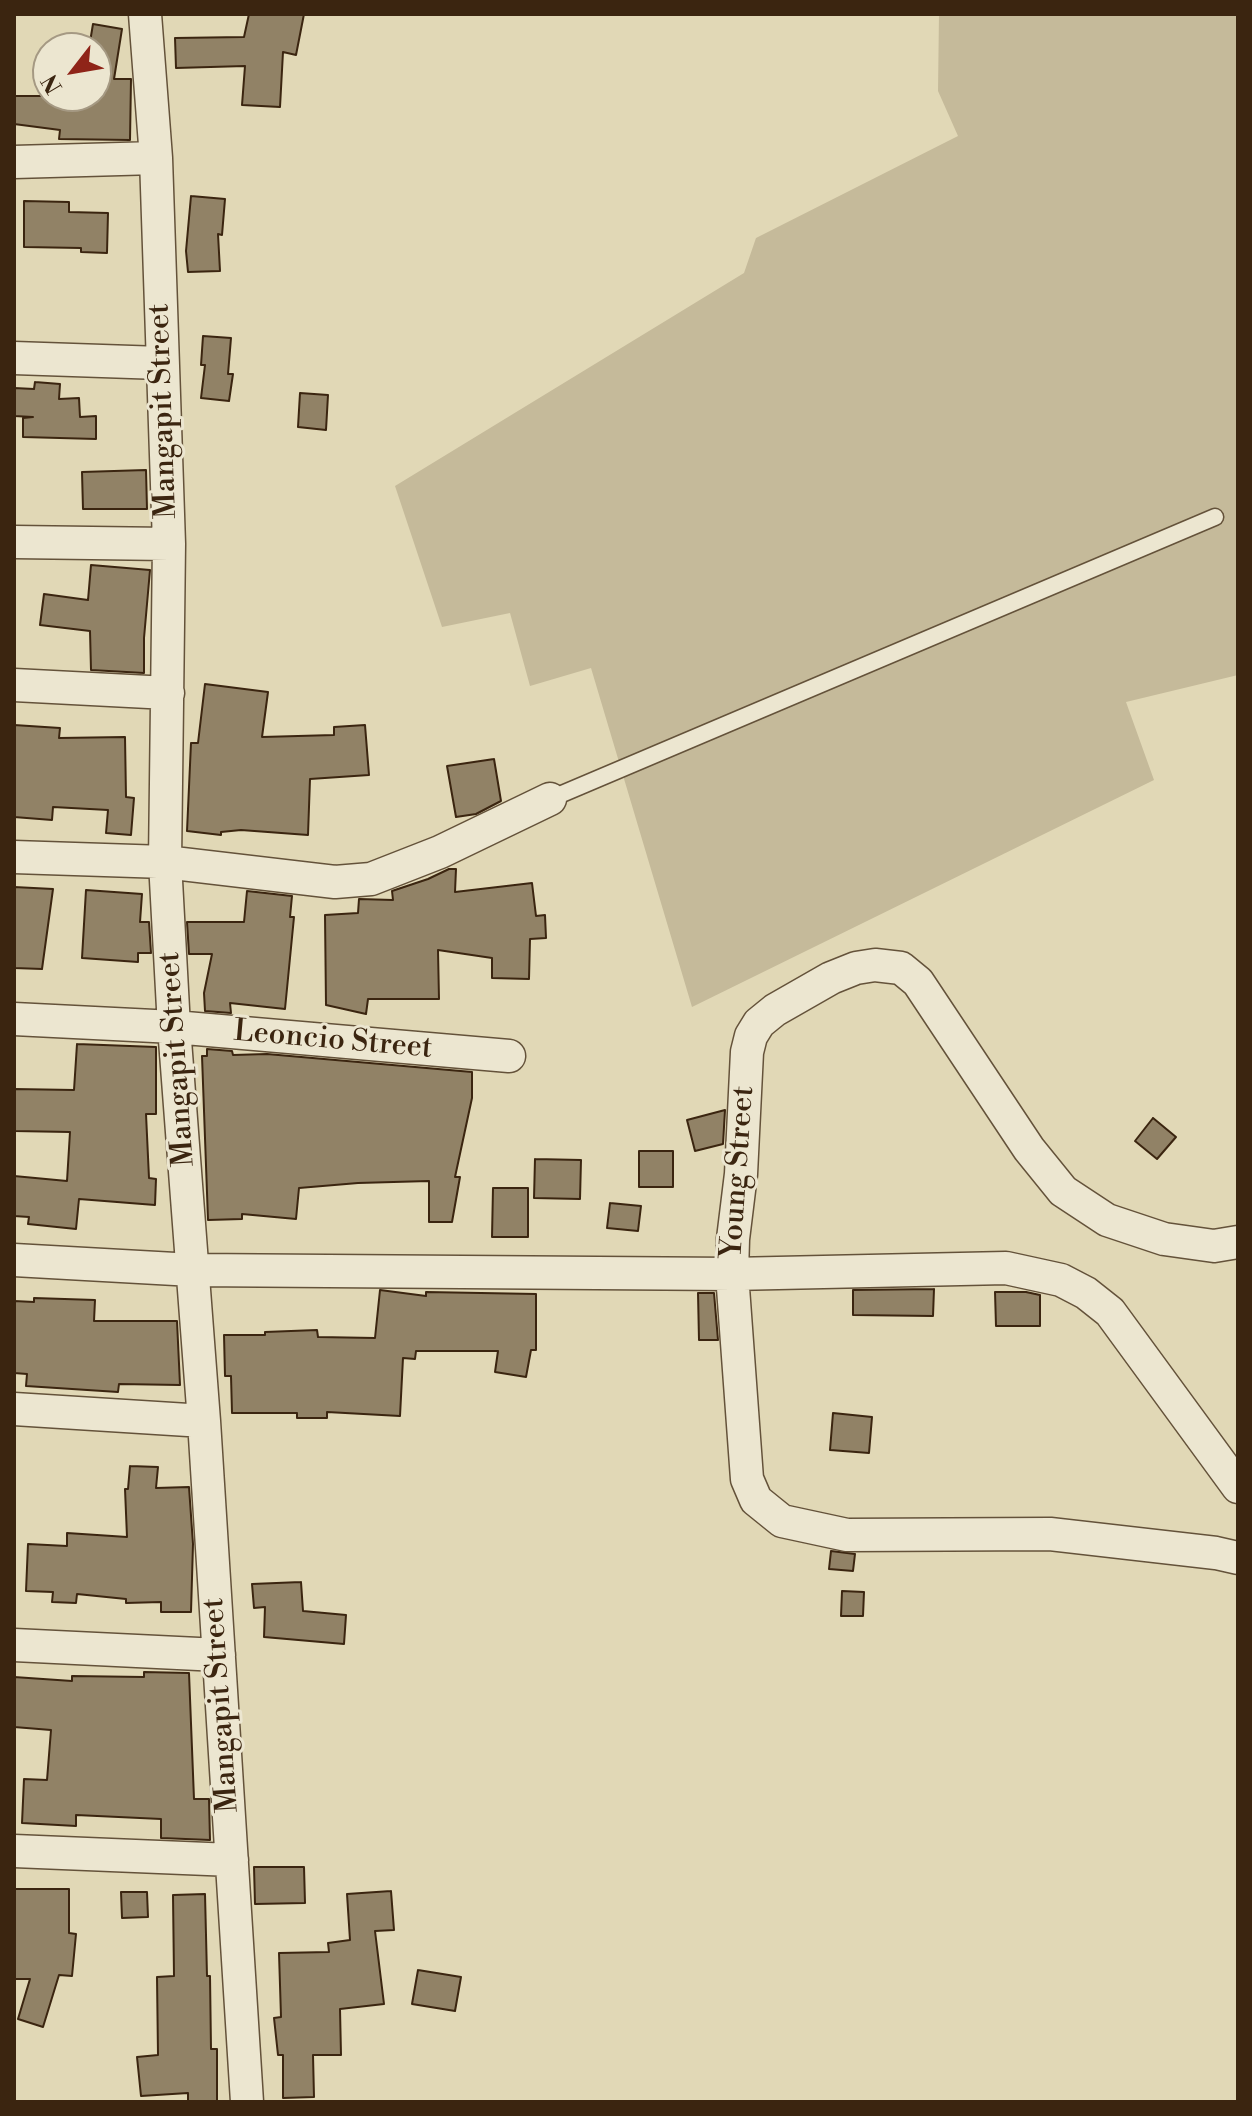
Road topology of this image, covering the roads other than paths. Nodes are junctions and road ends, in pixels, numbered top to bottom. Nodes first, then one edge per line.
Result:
1 (145, 14) edge
2 (156, 158) junction
3 (14, 162) edge
4 (14, 358) edge
5 (161, 363) junction
6 (1215, 517) dead end
7 (14, 542) edge
8 (169, 544) junction
9 (14, 685) edge
10 (168, 693) junction
11 (550, 799) joint
12 (14, 857) edge
13 (165, 862) junction
14 (14, 1019) edge
15 (174, 1027) junction
16 (509, 1056) dead end
17 (1238, 1242) edge
18 (14, 1260) edge
19 (193, 1270) junction
20 (732, 1274) junction
21 (14, 1409) edge
22 (204, 1421) junction
23 (1238, 1487) edge
24 (1238, 1558) edge
25 (14, 1645) edge
26 (219, 1655) junction
27 (14, 1851) edge
28 (232, 1860) junction
29 (247, 2102) edge

1 - 2 street, Mangapit Street
2 - 3 street
2 - 5 street, Mangapit Street
4 - 5 street
5 - 8 street, Mangapit Street
6 - 11 lane
7 - 8 street
8 - 10 street, Mangapit Street
9 - 10 street
10 - 13 street, Mangapit Street
11 - 13 street
12 - 13 street
13 - 15 street, Mangapit Street
14 - 15 street, Leoncio Street
15 - 16 street, Leoncio Street
15 - 19 street, Mangapit Street
17 - 20 street, Young Street
18 - 19 street, Young Street
19 - 20 street, Young Street
19 - 22 street, Mangapit Street
20 - 23 street
20 - 24 street
21 - 22 street
22 - 26 street, Mangapit Street
25 - 26 street
26 - 28 street, Mangapit Street
27 - 28 street
28 - 29 street, Mangapit Street

